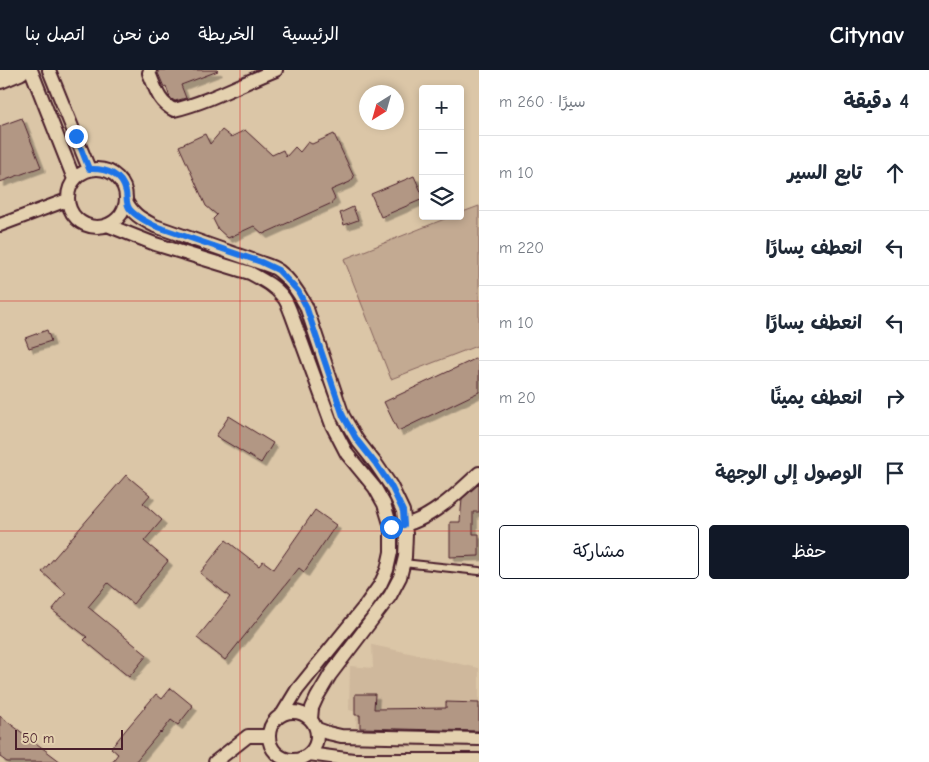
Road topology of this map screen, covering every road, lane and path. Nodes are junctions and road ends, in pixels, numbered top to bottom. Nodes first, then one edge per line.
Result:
1 (19, 70) edge
2 (31, 70) edge
3 (49, 70) edge
4 (150, 70) edge
5 (276, 70) edge
6 (0, 78) edge
7 (89, 169) junction
8 (74, 179) junction
9 (67, 200) junction
10 (126, 201) junction
11 (0, 224) edge
12 (107, 225) junction
13 (479, 474) edge
14 (404, 525) junction
15 (391, 527) junction
16 (403, 563) junction
17 (479, 572) edge
18 (283, 714) junction
19 (314, 724) junction
20 (269, 736) junction
21 (479, 739) edge
22 (278, 758) edge
23 (302, 759) edge
24 (479, 760) edge
25 (215, 762) edge

1 - 6 main road
2 - 8 street
3 - 7 street
4 - 5 street
7 - 8 street
7 - 10 street
8 - 9 street
9 - 11 street
9 - 12 street
10 - 12 street
10 - 14 street
12 - 15 street
13 - 14 street
14 - 15 street
14 - 16 street
15 - 18 street
16 - 17 lane
16 - 19 street
18 - 19 street
18 - 20 street
19 - 21 street
19 - 23 street
20 - 22 street
20 - 25 street
22 - 23 street
23 - 24 street

